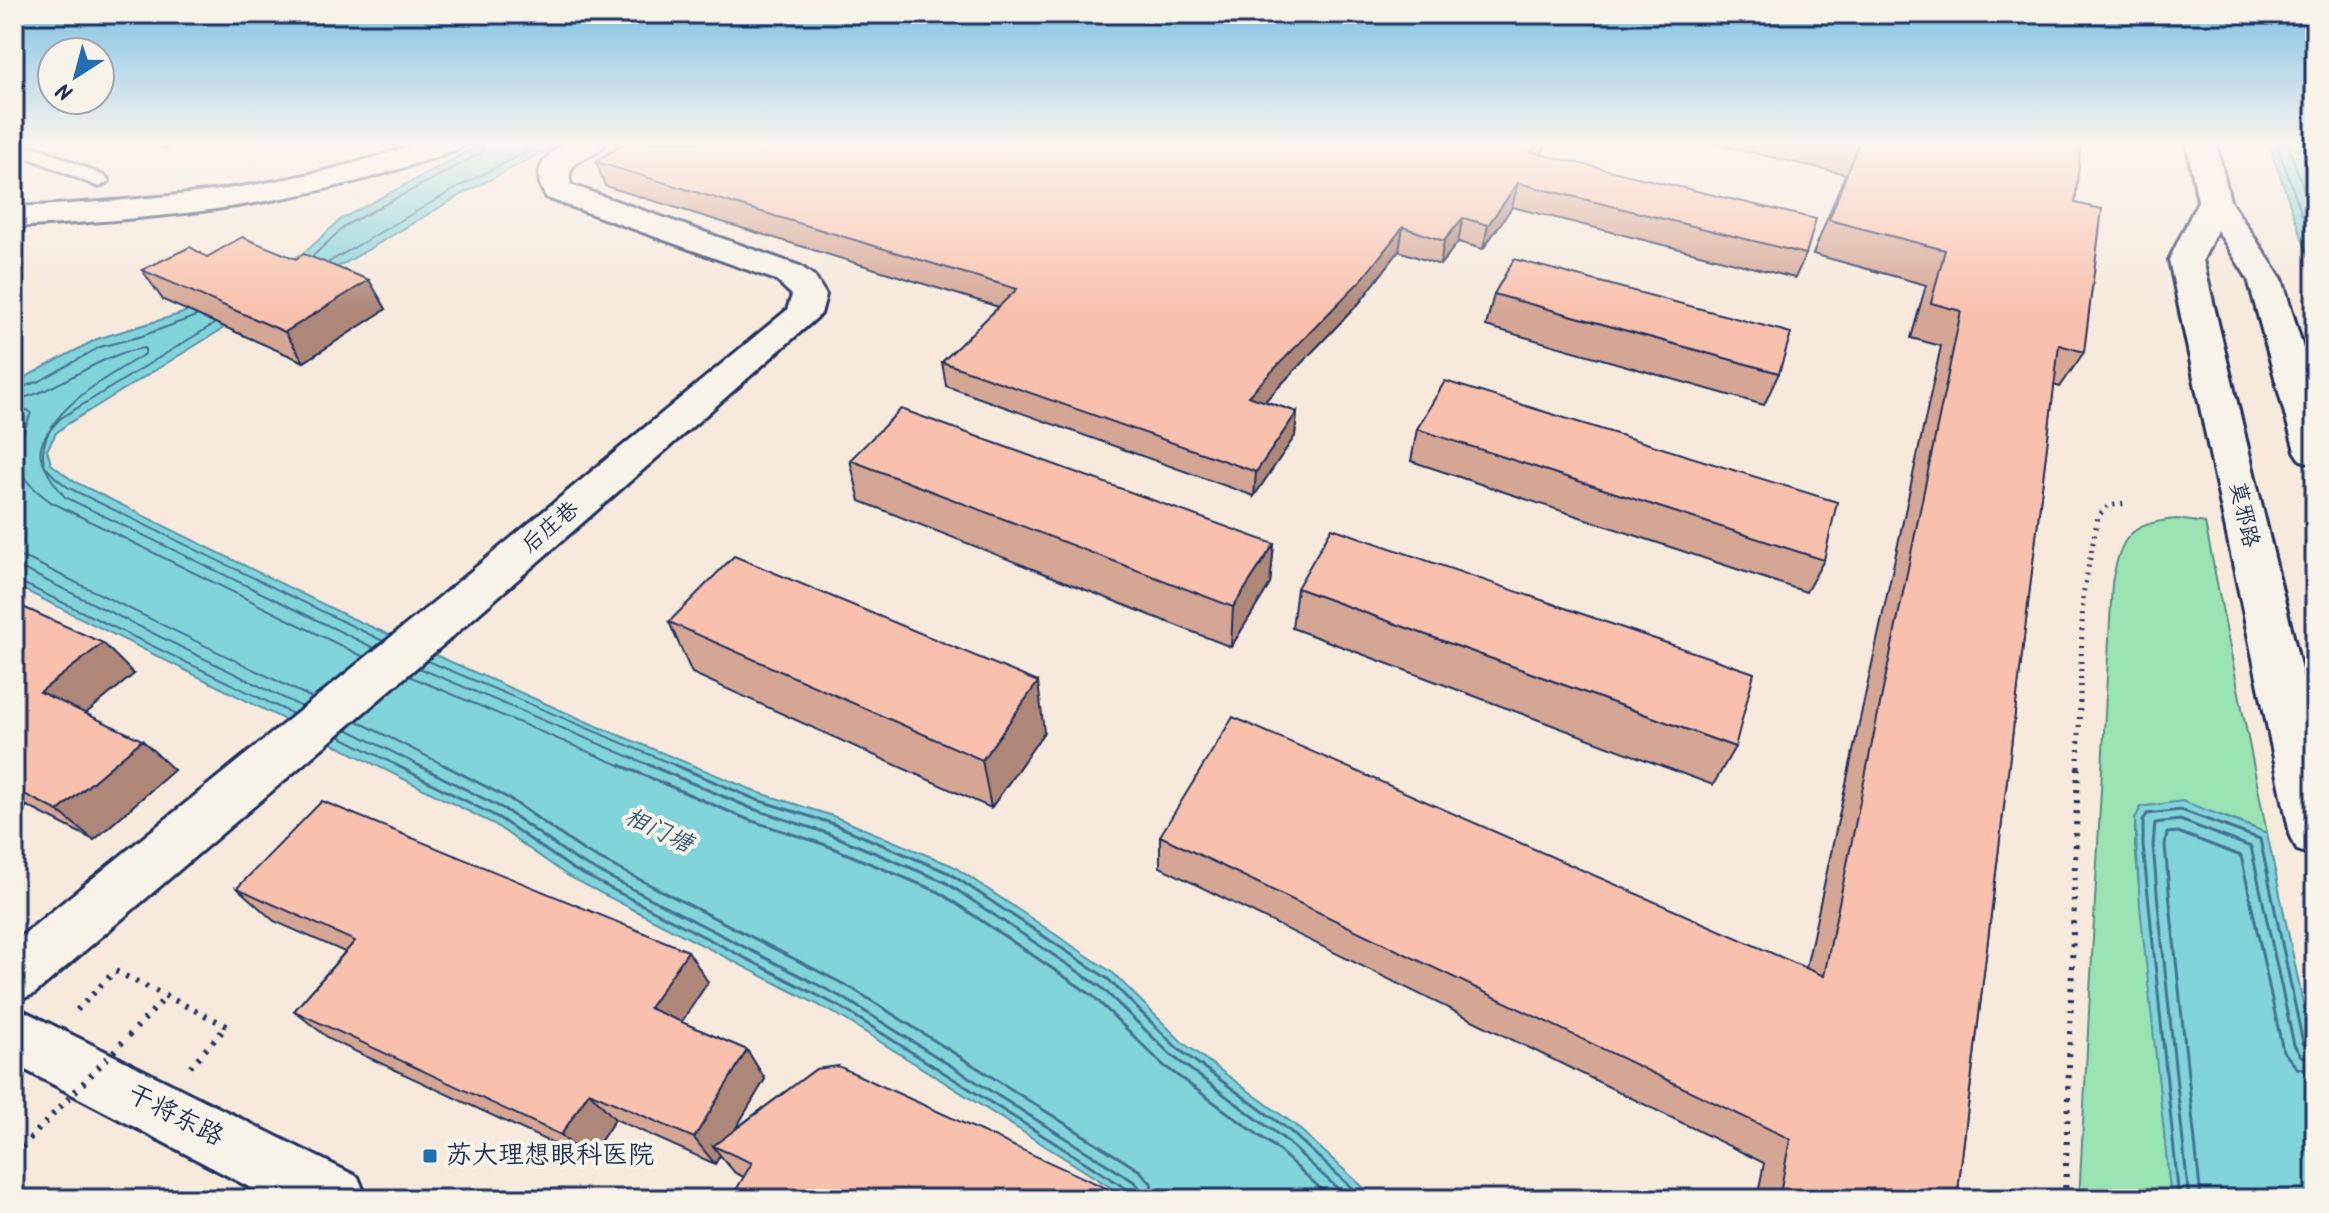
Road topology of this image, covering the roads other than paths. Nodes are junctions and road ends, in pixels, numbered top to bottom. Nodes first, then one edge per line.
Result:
1 (238, 199) edge
2 (578, 199) edge
3 (2214, 201) joint
4 (14, 217) edge
5 (2315, 451) edge
6 (2315, 834) edge
7 (14, 976) edge
8 (14, 1034) edge
9 (336, 1199) edge

1 - 4 street
2 - 7 street, 后庄巷
3 - 5 street
3 - 6 street, 莫邪路
8 - 9 street, 干将东路

